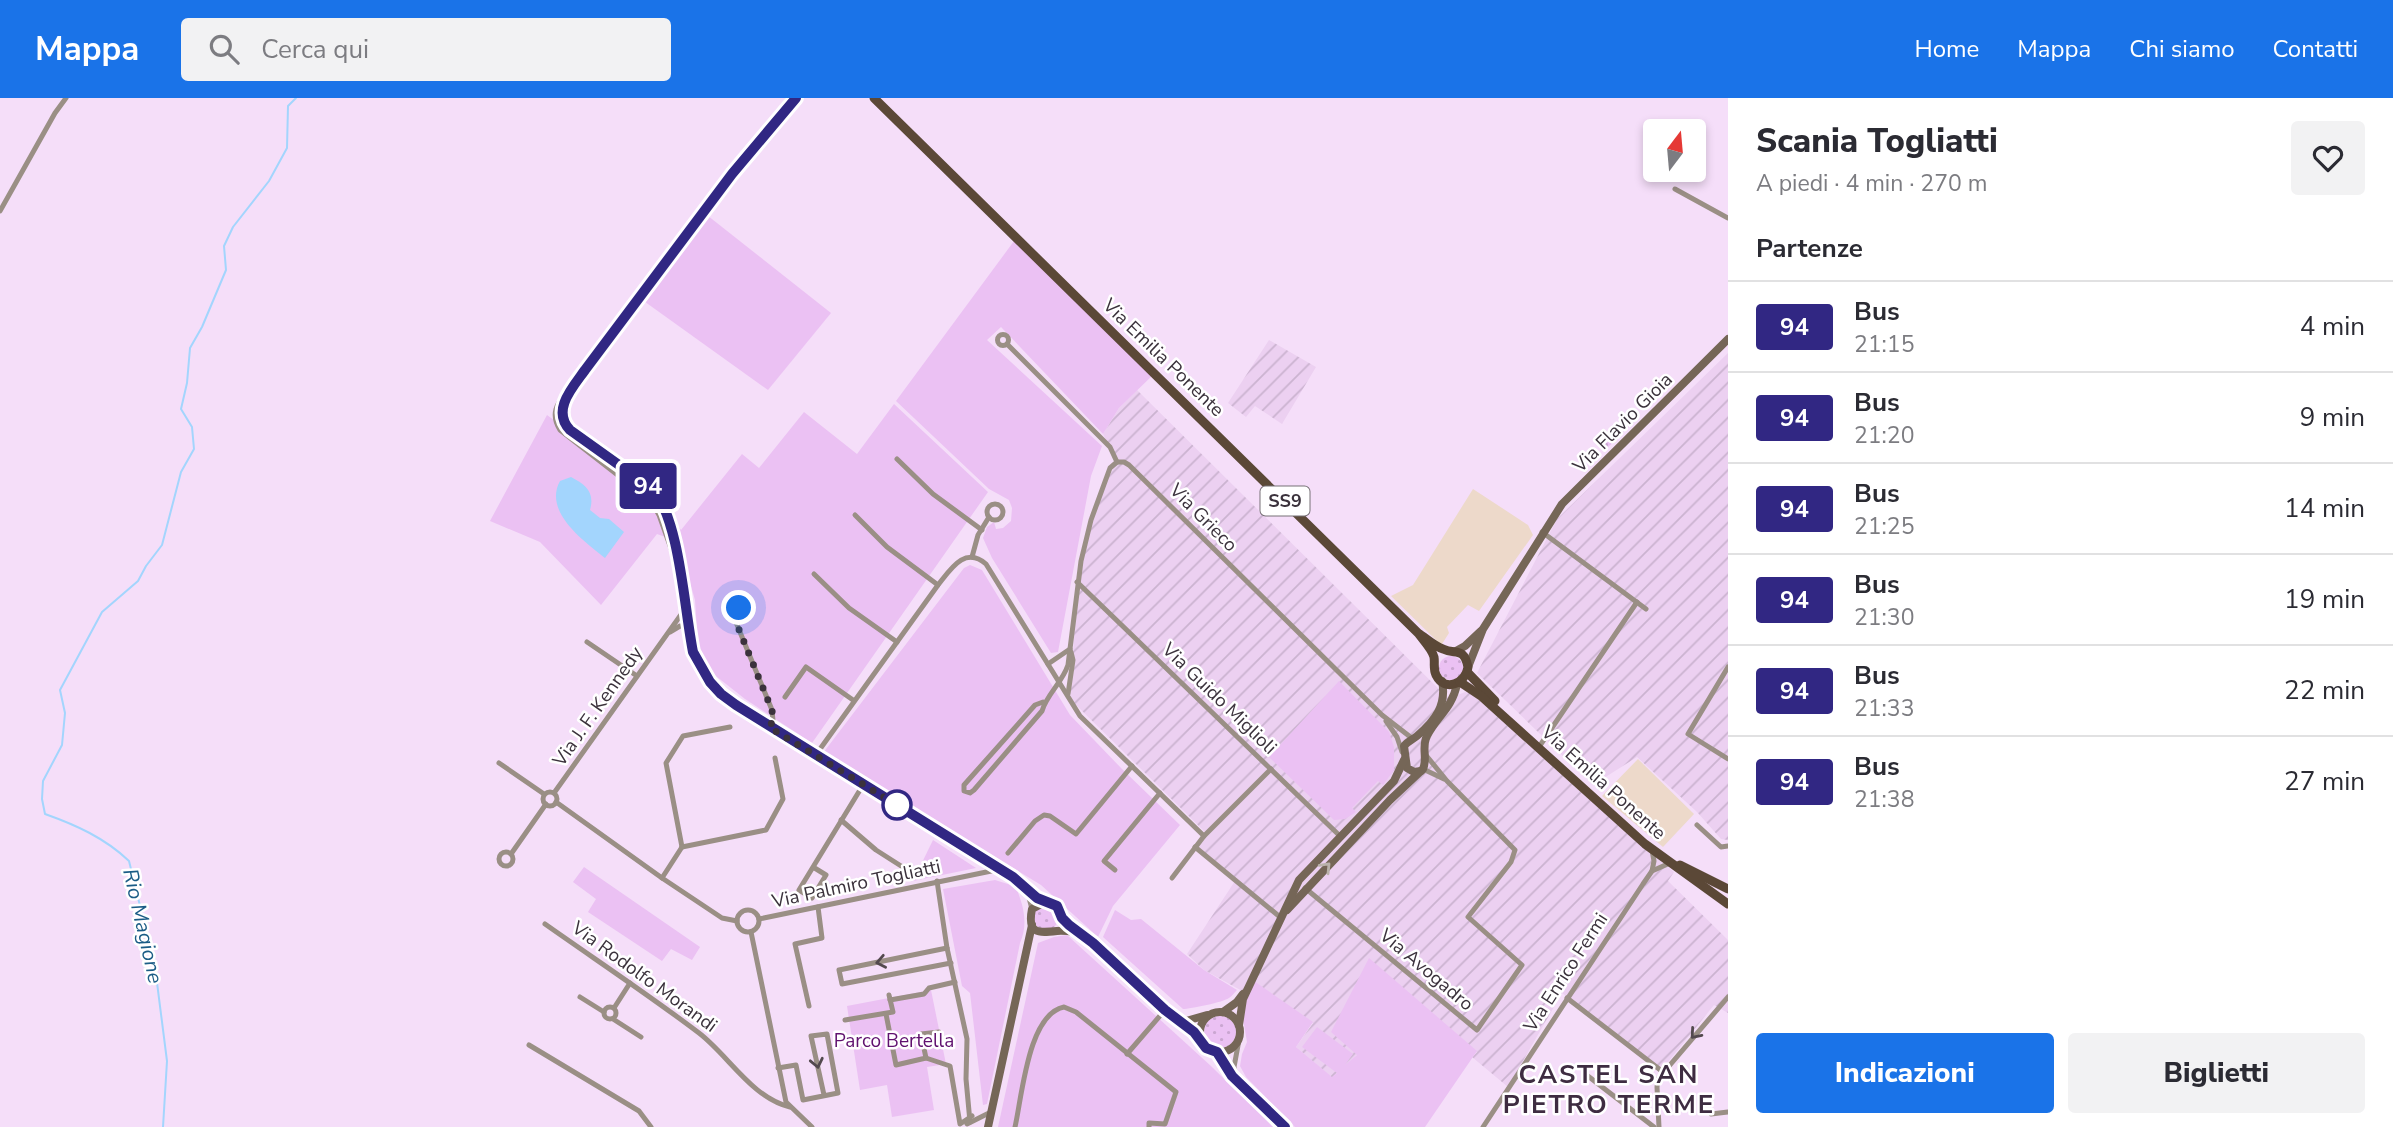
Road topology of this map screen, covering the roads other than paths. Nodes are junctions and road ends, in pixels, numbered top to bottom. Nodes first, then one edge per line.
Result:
1 (66, 98) edge
2 (797, 98) edge
3 (872, 98) edge
4 (789, 101) edge
5 (1675, 189) dead end
6 (0, 211) edge
7 (1728, 218) edge
8 (1728, 339) edge
9 (1007, 345) dead end
10 (897, 459) dead end
11 (1117, 462) junction
12 (855, 515) dead end
13 (989, 517) dead end
14 (982, 530) junction
15 (1542, 532) junction
16 (972, 557) junction
17 (814, 574) dead end
18 (1077, 582) junction
19 (938, 585) junction
20 (1637, 602) junction
21 (739, 608) dead end
22 (685, 609) junction
23 (1646, 609) dead end
24 (688, 625) junction
25 (1483, 629) junction
26 (1418, 633) junction
27 (665, 637) junction
28 (587, 642) dead end
29 (897, 642) junction
30 (1070, 649) junction
31 (1445, 651) junction
32 (1457, 651) junction
33 (1048, 664) junction
34 (1434, 665) junction
35 (1728, 667) edge
36 (1470, 673) junction
37 (637, 676) junction
38 (1441, 681) junction
39 (1059, 682) junction
40 (1458, 683) junction
41 (1068, 696) junction
42 (785, 697) dead end
43 (853, 700) junction
44 (1044, 702) junction
45 (1382, 715) junction
46 (730, 727) dead end
47 (769, 727) junction
48 (1413, 739) junction
49 (1541, 744) junction
50 (1424, 749) junction
51 (815, 756) junction
52 (775, 758) dead end
53 (1404, 759) junction
54 (1728, 759) edge
55 (499, 763) dead end
56 (1132, 766) junction
57 (1271, 769) junction
58 (1422, 770) junction
59 (1447, 781) junction
60 (863, 785) junction
61 (554, 793) junction
62 (1160, 793) junction
63 (544, 794) junction
64 (556, 802) junction
65 (545, 804) junction
66 (841, 820) junction
67 (1697, 825) dead end
68 (1204, 836) junction
69 (1340, 837) junction
70 (1348, 844) junction
71 (1728, 846) edge
72 (682, 847) junction
73 (1195, 847) junction
74 (1652, 850) junction
75 (1008, 853) dead end
76 (511, 854) dead end
77 (1672, 862) junction
78 (813, 867) junction
79 (1001, 869) junction
80 (1115, 870) dead end
81 (1653, 871) junction
82 (912, 873) dead end
83 (662, 878) junction
84 (1171, 878) dead end
85 (937, 881) junction
86 (1305, 888) junction
87 (1728, 889) edge
88 (1027, 890) junction
89 (1728, 899) edge
90 (1049, 902) junction
91 (1728, 904) edge
92 (818, 908) junction
93 (1032, 908) junction
94 (1280, 917) junction
95 (1062, 918) junction
96 (759, 919) junction
97 (737, 921) junction
98 (545, 924) dead end
99 (1032, 925) junction
100 (1055, 931) junction
101 (751, 932) junction
102 (1045, 933) junction
103 (1080, 933) junction
104 (1029, 944) junction
105 (947, 948) junction
106 (951, 963) junction
107 (955, 982) junction
108 (630, 983) junction
109 (1249, 986) junction
110 (580, 997) dead end
111 (1728, 997) edge
112 (1567, 998) junction
113 (809, 1006) dead end
114 (614, 1008) junction
115 (1165, 1010) junction
116 (604, 1012) junction
117 (1223, 1012) junction
118 (886, 1014) junction
119 (1209, 1015) junction
120 (1173, 1017) junction
121 (613, 1019) junction
122 (845, 1020) dead end
123 (1239, 1025) junction
124 (939, 1031) dead end
125 (641, 1037) dead end
126 (1200, 1038) junction
127 (1239, 1040) junction
128 (529, 1045) dead end
129 (1217, 1052) junction
130 (1127, 1054) junction
131 (926, 1058) junction
132 (778, 1068) junction
133 (1663, 1072) junction
134 (1233, 1073) junction
135 (1584, 1073) dead end
136 (824, 1096) junction
137 (790, 1107) junction
138 (991, 1112) junction
139 (1728, 1112) edge
140 (1712, 1114) dead end
141 (971, 1119) junction
142 (988, 1125) edge
143 (651, 1127) edge
144 (812, 1127) edge
145 (961, 1127) edge
146 (1016, 1127) edge
147 (1149, 1127) edge
148 (1285, 1127) edge
149 (1483, 1127) edge
150 (1656, 1127) edge

1 - 6 street
2 - 4 street
3 - 26 main road, Via Emilia Ponente / SS9
4 - 22 street
5 - 7 street
8 - 15 main road, Via Flavio Gioia
9 - 11 street, Via Grieco
10 - 14 street
11 - 18 street
11 - 45 street, Via Grieco
12 - 19 street
13 - 14 street
14 - 16 street
15 - 20 street
15 - 25 main road, Via Flavio Gioia
16 - 19 street
16 - 33 street
17 - 29 street
18 - 30 street
18 - 57 street, Via Guido Miglioli
19 - 29 street
20 - 23 street
20 - 49 street
21 - 47 street
22 - 24 street
22 - 27 street, Via J. F. Kennedy
24 - 27 street
24 - 47 street
25 - 32 main road
25 - 36 main road
26 - 31 main road, SS9
26 - 34 main road, SS9
27 - 37 street, Via J. F. Kennedy
28 - 37 street
29 - 43 street
30 - 33 street
30 - 39 street
30 - 41 street
31 - 32 main road
31 - 34 main road
32 - 36 main road
33 - 39 street
34 - 38 main road
35 - 54 street
36 - 40 main road
36 - 49 main road, Via Emilia Ponente
37 - 61 street, Via J. F. Kennedy
38 - 40 main road
38 - 48 main road
39 - 41 street
39 - 44 street
40 - 50 main road
40 - 74 main road, Via Emilia Ponente
41 - 56 street
42 - 43 street
43 - 51 street
44 - 44 street
45 - 48 street
45 - 53 street
46 - 72 street
47 - 51 street
48 - 50 main road
48 - 53 main road
49 - 77 main road, Via Emilia Ponente
50 - 58 main road
50 - 59 street
51 - 60 street
52 - 72 street
53 - 58 main road
53 - 69 main road
55 - 63 street
56 - 62 street
56 - 75 street
57 - 68 street
57 - 69 street, Via Guido Miglioli
58 - 59 street
58 - 70 main road
59 - 86 street, Via Avogadro
60 - 66 street
60 - 79 street
61 - 63 street
61 - 64 street
62 - 68 street
62 - 80 street
63 - 65 street
64 - 65 street
64 - 83 street
65 - 76 street
66 - 78 street
66 - 82 street
67 - 71 street
68 - 73 street
69 - 70 main road
69 - 94 main road
86 -> 70 main road
72 - 83 street
73 - 84 street
73 - 94 street
74 - 77 main road, Via Emilia Ponente
74 - 81 street
77 - 81 street
77 - 87 main road
77 - 89 main road, Via Emilia Ponente
77 - 91 main road, Via Emilia Ponente
78 - 78 street
79 - 85 street, Via Palmiro Togliatti
79 - 88 street
81 - 112 street, Via Enrico Fermi
83 - 97 street
85 - 92 street, Via Palmiro Togliatti
85 - 105 street
86 - 94 main road
88 - 90 street
88 - 93 street
90 - 93 main road
90 - 95 main road
92 - 96 street, Via Palmiro Togliatti
92 - 113 street
93 - 99 main road
94 - 109 main road
95 - 100 main road
95 - 103 main road
96 - 97 street
96 - 101 street
97 - 101 street
98 - 108 street, Via Rodolfo Morandi
99 - 102 main road
99 - 104 main road
100 - 102 main road
100 - 103 main road
101 - 132 street
102 - 104 main road
103 - 115 main road
104 - 138 main road
105 - 106 street
105 -> 106 street
106 - 107 street
107 - 118 street
107 - 141 street
108 - 114 street
108 - 137 street, Via Rodolfo Morandi
109 - 117 main road
109 - 123 main road
110 - 116 street
111 -> 133 street
112 - 133 street
112 - 149 street, Via Enrico Fermi
114 - 116 street
114 - 121 street
115 - 120 main road
115 - 130 street
116 - 121 street
117 - 119 main road
117 - 123 main road
118 - 122 street
118 - 131 street
119 - 120 main road
119 - 126 main road
120 - 126 main road
121 - 125 street
123 - 127 main road
124 - 131 street
126 - 129 main road
127 - 129 main road
127 - 134 street
128 - 143 street
129 - 134 street
130 - 146 street
130 - 147 street
131 - 141 street
132 - 136 street
132 - 137 street
133 - 150 street
134 - 148 street
135 - 150 street
136 -> 136 street
137 - 144 street
138 - 141 street
138 - 142 main road
139 - 140 street
141 - 142 street
141 - 145 street

